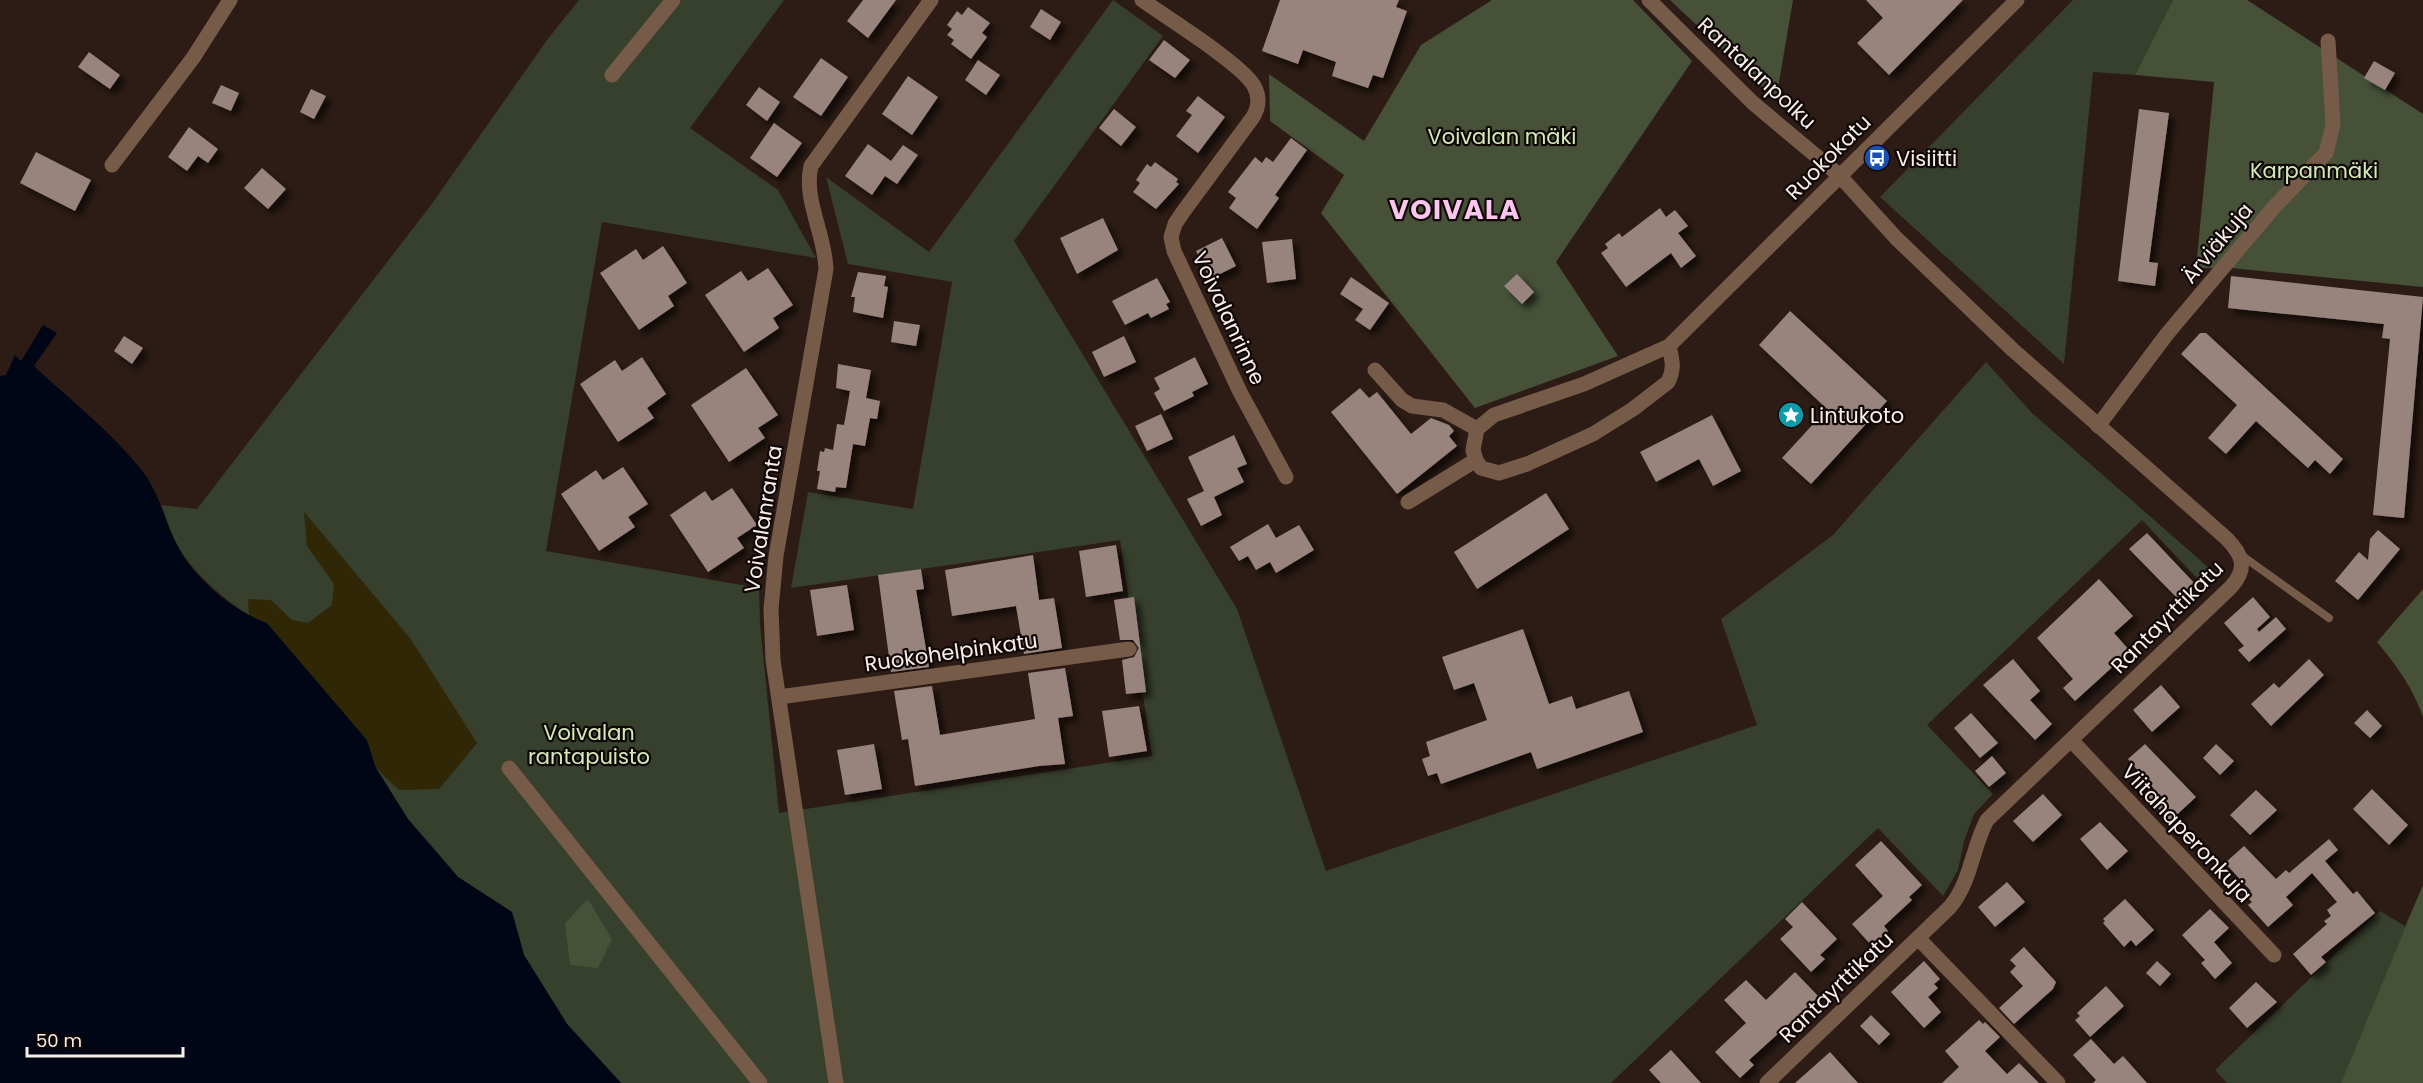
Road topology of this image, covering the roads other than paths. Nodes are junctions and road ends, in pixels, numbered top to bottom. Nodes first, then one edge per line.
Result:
1 (230, 0) edge
2 (673, 0) edge
3 (931, 0) edge
4 (1142, 0) edge
5 (1649, 0) edge
6 (2017, 0) edge
7 (2328, 41) dead end
8 (612, 75) dead end
9 (112, 165) dead end
10 (1839, 175) junction
11 (1669, 346) junction
12 (1375, 370) dead end
13 (2098, 426) junction
14 (1477, 429) junction
15 (1476, 460) junction
16 (1286, 477) dead end
17 (1408, 502) dead end
18 (2239, 553) junction
19 (2329, 618) dead end
20 (1129, 649) dead end
21 (779, 697) junction
22 (2071, 741) junction
23 (509, 768) dead end
24 (1918, 938) junction
25 (2274, 955) dead end
26 (760, 1083) edge
27 (836, 1083) edge
28 (1767, 1083) edge
29 (2058, 1083) edge

1 - 9 street
2 - 8 street
3 - 21 street, Voivalanranta
4 - 16 street, Voivalanrinne
5 - 10 street, Rantalanpolku
6 - 10 street, Ruokokatu
7 - 13 street, Ärviäkuja
10 - 11 street, Ruokokatu
10 - 13 street, Rantayrttikatu
11 - 14 street, Ruokokatu
11 - 15 street
12 - 14 street
13 - 18 street, Rantayrttikatu
14 - 15 street
15 - 17 street
18 - 19 lane
18 - 22 street, Rantayrttikatu
20 - 21 street, Ruokohelpinkatu
21 - 27 street, Voivalanranta
22 - 24 street, Rantayrttikatu
22 - 25 street, Viitahaperonkuja
23 - 26 street
24 - 28 street, Rantayrttikatu
24 - 29 street

